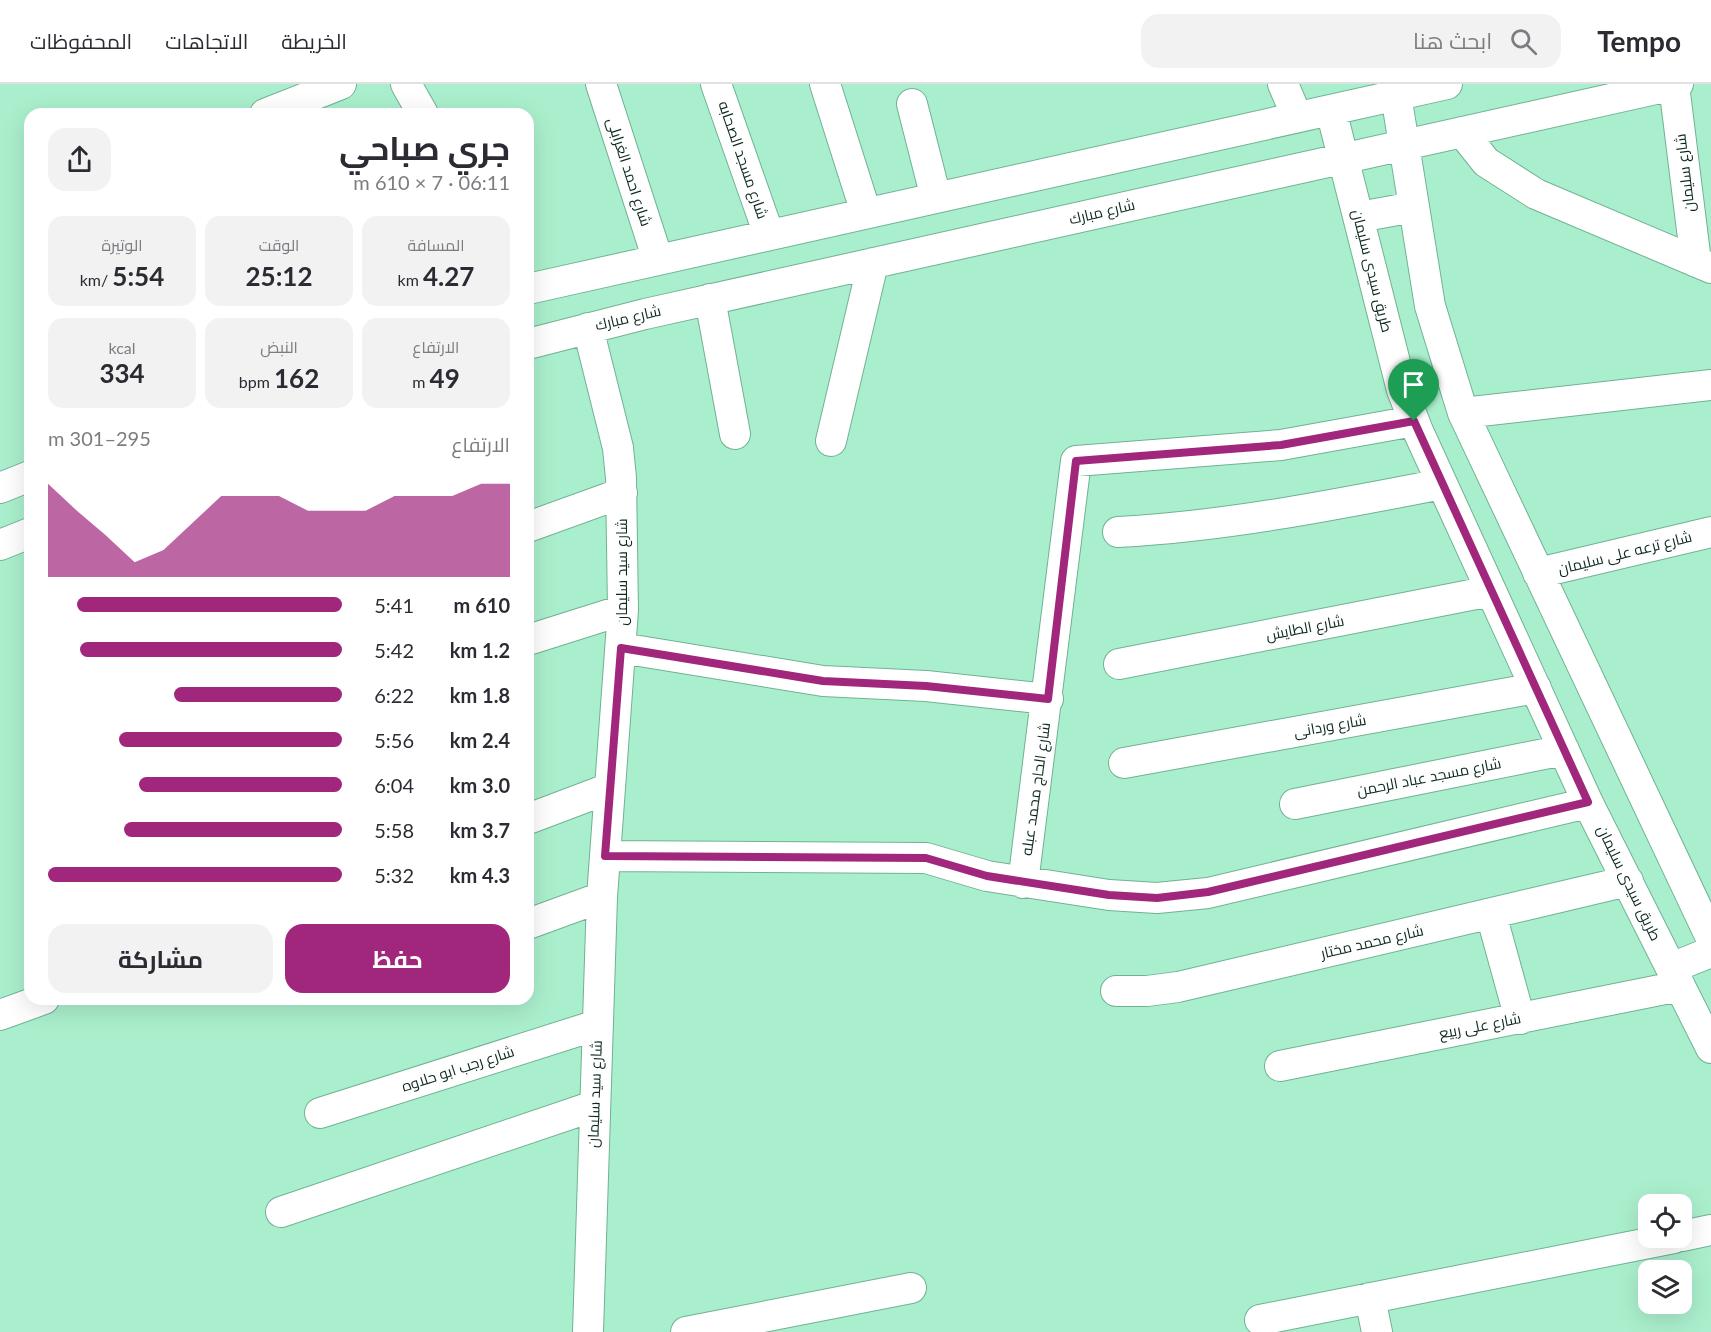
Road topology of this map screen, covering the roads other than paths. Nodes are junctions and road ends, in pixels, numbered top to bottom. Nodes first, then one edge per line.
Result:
1 (341, 84) edge
2 (406, 84) edge
3 (602, 84) edge
4 (716, 84) edge
5 (825, 84) edge
6 (1283, 84) edge
7 (1447, 84) edge
8 (1676, 84) edge
9 (1396, 95) junction
10 (912, 104) dead end
11 (280, 108) edge
12 (420, 108) edge
13 (1331, 110) junction
14 (1297, 117) junction
15 (1462, 132) junction
16 (1404, 144) junction
17 (1344, 158) junction
18 (936, 198) junction
19 (1414, 207) junction
20 (866, 213) junction
21 (1359, 217) junction
22 (769, 235) junction
23 (657, 260) junction
24 (873, 263) junction
25 (1703, 265) edge
26 (534, 285) edge
27 (710, 299) junction
28 (588, 328) junction
29 (534, 342) edge
30 (1711, 385) edge
31 (1463, 412) junction
32 (1414, 421) junction
33 (735, 434) dead end
34 (831, 441) dead end
35 (24, 478) edge
36 (1442, 484) junction
37 (0, 488) edge
38 (622, 492) junction
39 (534, 525) edge
40 (1118, 532) dead end
41 (1711, 532) edge
42 (24, 535) edge
43 (0, 545) edge
44 (1538, 573) junction
45 (1491, 591) junction
46 (623, 610) junction
47 (534, 638) edge
48 (621, 648) junction
49 (1119, 664) dead end
50 (1536, 688) junction
51 (1048, 699) junction
52 (1564, 750) junction
53 (1124, 763) dead end
54 (610, 788) junction
55 (1588, 802) junction
56 (1294, 804) dead end
57 (534, 817) edge
58 (605, 856) junction
59 (1628, 881) junction
60 (1023, 882) junction
61 (602, 897) junction
62 (1491, 914) junction
63 (534, 922) edge
64 (1711, 939) edge
65 (1711, 952) edge
66 (1676, 977) junction
67 (1116, 991) dead end
68 (28, 1005) edge
69 (0, 1016) edge
70 (1520, 1019) junction
71 (597, 1025) junction
72 (1711, 1048) edge
73 (1280, 1066) dead end
74 (594, 1106) junction
75 (320, 1113) dead end
76 (281, 1212) dead end
77 (1711, 1230) edge
78 (1692, 1234) edge
79 (1638, 1245) edge
80 (911, 1288) dead end
81 (1370, 1298) junction
82 (1260, 1320) dead end
83 (588, 1332) edge
84 (686, 1332) edge
85 (1377, 1332) edge

1 - 11 street
2 - 12 street
3 - 23 street, شارع احمد الغرابلى
4 - 22 street, شارع مسجد الصحابه
5 - 20 street
6 - 14 street
7 - 9 street
8 - 15 street, شارع مبارك
8 - 25 street, شارع سليمان
9 - 13 street
9 - 16 street
10 - 18 street
13 - 14 street
13 - 17 street, طريق سيدى سليمان
14 - 18 street
15 - 16 street, شارع مبارك
15 - 25 street
16 - 17 street, شارع مبارك
16 - 19 street
17 - 21 street, طريق سيدى سليمان
17 - 24 street, شارع مبارك
18 - 20 street
19 - 21 street
19 - 31 street
20 - 22 street
21 - 32 street, طريق سيدى سليمان
22 - 23 street
23 - 26 street
24 - 27 street, شارع مبارك
24 - 34 street
27 - 28 street, شارع مبارك
27 - 33 street
28 - 29 street, شارع مبارك
28 - 38 street, شارع سيد سليمان
30 - 31 street
31 - 44 street
32 - 36 street, طريق سيدى سليمان
32 - 51 street, شارع الحاج محمد عبله
35 - 37 street
36 - 40 street
36 - 45 street, طريق سيدى سليمان
38 - 39 street
38 - 46 street, شارع سيد سليمان
41 - 44 street, شارع ترعه على سليمان
42 - 43 street
44 - 64 street
45 - 49 street, شارع الطايش
45 - 50 street, طريق سيدى سليمان
46 - 47 street
46 - 48 street, شارع سيد سليمان
48 - 51 street
48 - 54 street, شارع سيد سليمان
50 - 52 street, طريق سيدى سليمان
50 - 53 street, شارع وردانى
51 - 60 street, شارع الحاج محمد عبله
52 - 55 street, طريق سيدى سليمان
52 - 56 street, شارع مسجد عباد الرحمن
54 - 57 street
54 - 58 street, شارع سيد سليمان
55 - 59 street, طريق سيدى سليمان
55 - 60 street
58 - 60 street
58 - 61 street, شارع سيد سليمان
59 - 62 street, شارع محمد مختار
59 - 66 street, طريق سيدى سليمان
61 - 63 street
61 - 71 street, شارع سيد سليمان
62 - 67 street, شارع محمد مختار
62 - 70 street
65 - 66 street, شارع على ربيع
66 - 70 street, شارع على ربيع
66 - 72 street, طريق سيدى سليمان
68 - 69 street
70 - 73 street, شارع على ربيع
71 - 74 street, شارع سيد سليمان
71 - 75 street, شارع رجب ابو حلاوه
74 - 76 street
74 - 83 street, شارع سيد سليمان
77 - 78 street
79 - 81 street
80 - 84 street
81 - 82 street
81 - 85 street

